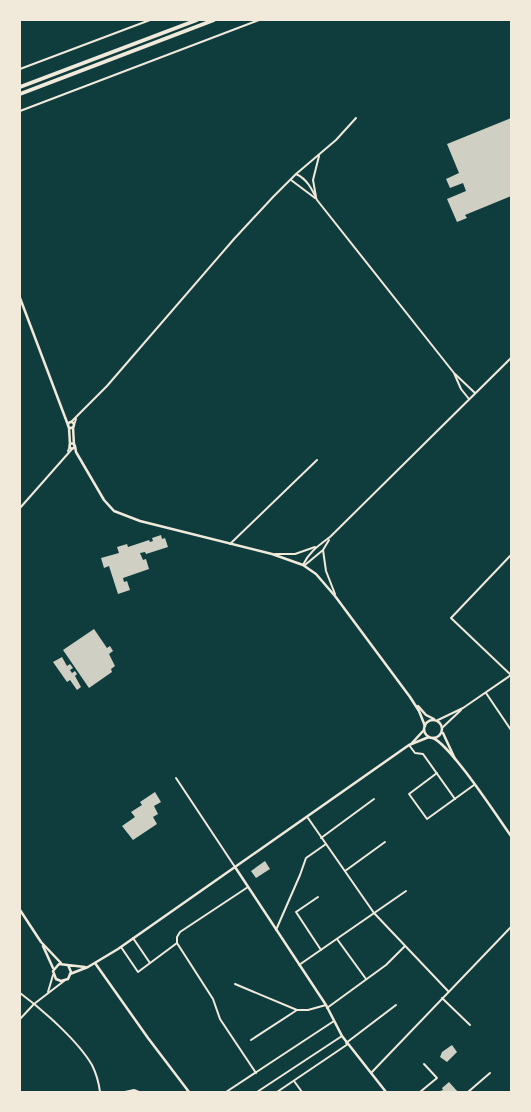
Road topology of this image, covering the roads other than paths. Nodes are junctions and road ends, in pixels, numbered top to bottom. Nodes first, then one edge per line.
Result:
1 (150, 20) edge
2 (196, 20) edge
3 (214, 20) edge
4 (258, 20) edge
5 (20, 69) edge
6 (20, 87) edge
7 (20, 94) edge
8 (20, 111) edge
9 (356, 118) dead end
10 (320, 154) junction
11 (296, 174) junction
12 (290, 180) junction
13 (317, 200) junction
14 (20, 298) edge
15 (511, 358) edge
16 (454, 374) junction
17 (476, 393) junction
18 (470, 399) junction
19 (64, 416) junction
20 (76, 418) junction
21 (71, 422) junction
22 (68, 426) junction
23 (73, 426) junction
24 (72, 446) junction
25 (317, 460) dead end
26 (20, 508) edge
27 (330, 537) junction
28 (230, 544) junction
29 (316, 547) junction
30 (323, 550) junction
31 (272, 554) junction
32 (511, 555) edge
33 (304, 565) junction
34 (335, 596) junction
35 (511, 675) edge
36 (486, 693) junction
37 (414, 702) junction
38 (463, 708) junction
39 (434, 719) junction
40 (438, 720) junction
41 (425, 726) junction
42 (443, 727) junction
43 (424, 730) junction
44 (511, 730) edge
45 (442, 731) junction
46 (429, 737) junction
47 (433, 738) junction
48 (409, 746) junction
49 (456, 761) junction
50 (437, 773) junction
51 (176, 778) dead end
52 (474, 785) junction
53 (374, 799) dead end
54 (455, 799) junction
55 (308, 818) junction
56 (511, 836) edge
57 (321, 838) junction
58 (385, 842) dead end
59 (326, 844) junction
60 (234, 867) junction
61 (345, 871) junction
62 (248, 887) junction
63 (406, 891) dead end
64 (318, 897) dead end
65 (20, 910) edge
66 (374, 914) junction
67 (511, 926) edge
68 (276, 930) junction
69 (133, 938) junction
70 (337, 939) junction
71 (42, 942) junction
72 (177, 943) junction
73 (121, 946) junction
74 (405, 946) junction
75 (321, 950) junction
76 (61, 963) junction
77 (95, 963) junction
78 (150, 963) junction
79 (68, 965) junction
80 (299, 965) junction
81 (88, 967) junction
82 (53, 969) junction
83 (70, 974) junction
84 (53, 975) junction
85 (366, 979) junction
86 (64, 981) junction
87 (234, 984) dead end
88 (448, 991) junction
89 (20, 993) edge
90 (47, 994) junction
91 (442, 998) junction
92 (34, 1004) junction
93 (396, 1005) dead end
94 (327, 1007) junction
95 (297, 1010) junction
96 (20, 1019) edge
97 (335, 1021) junction
98 (470, 1025) dead end
99 (342, 1036) junction
100 (252, 1040) dead end
101 (347, 1043) junction
102 (424, 1064) dead end
103 (256, 1073) junction
104 (371, 1073) junction
105 (490, 1073) dead end
106 (294, 1081) junction
107 (100, 1092) edge
108 (125, 1092) edge
109 (139, 1092) edge
110 (189, 1092) edge
111 (226, 1092) edge
112 (257, 1092) edge
113 (277, 1092) edge
114 (302, 1092) edge
115 (386, 1092) edge
116 (420, 1092) edge
117 (468, 1092) edge

1 - 5 street
2 - 6 highway
3 - 7 highway
4 - 8 street
9 - 10 street
10 - 11 street
10 - 13 street
11 - 12 street
11 - 13 street
12 - 13 street
12 - 20 street
13 - 16 street
14 - 19 street
15 - 17 street
16 - 17 street
16 - 18 street
17 - 18 street
18 - 27 street
19 - 21 street
19 - 22 street
20 - 21 street
20 - 23 street
21 - 22 street
21 - 23 street
22 - 23 street
22 - 24 street
23 - 24 street
24 - 26 street
24 - 28 street
25 - 28 street
27 - 29 street
27 - 30 street
28 - 31 street
29 - 31 street
29 - 33 street
30 - 33 street
30 - 34 street
31 - 33 street
32 - 35 street
33 - 34 street
34 - 37 street
35 - 36 street
36 - 38 street
36 - 44 street
37 - 39 street
37 - 41 street
38 - 40 street
38 - 42 street
39 - 40 street
39 - 41 street
40 - 42 street
41 - 43 street
42 - 45 street
43 - 46 street
43 - 48 street
45 - 47 street
45 - 49 street
46 - 47 street
46 - 48 street
47 - 49 street
48 - 50 street
48 - 55 street
49 - 52 street
50 - 54 street
50 - 54 street
51 - 60 street
52 - 54 street
52 - 56 street
53 - 57 street
55 - 57 street
55 - 60 street
57 - 59 street
58 - 61 street
59 - 61 street
59 - 68 street
60 - 62 street
60 - 69 street
61 - 66 street
62 - 68 street
62 - 72 street
63 - 66 street
64 - 75 street
65 - 71 street
66 - 70 street
66 - 74 street
67 - 88 street
68 - 80 street
69 - 73 street
69 - 78 street
70 - 75 street
70 - 85 street
71 - 76 street
71 - 82 street
72 - 78 street
72 - 103 street
73 - 77 street
73 - 78 street
74 - 85 street
74 - 88 street
75 - 80 street
76 - 79 street
76 - 82 street
77 - 81 street
77 - 110 street
79 - 81 street
79 - 83 street
80 - 94 street
81 - 83 street
82 - 84 street
83 - 86 street
84 - 86 street
84 - 90 street
85 - 94 street
86 - 90 street
87 - 95 street
88 - 91 street
89 - 92 street
90 - 92 street
91 - 98 street
91 - 104 street
92 - 96 street
92 - 107 street
93 - 101 street
94 - 95 street
94 - 97 street
95 - 100 street
97 - 99 street
97 - 103 street
99 - 101 street
99 - 112 street
101 - 104 street
101 - 106 street
102 - 116 street
103 - 111 street
104 - 115 street
105 - 117 street
106 - 113 street
106 - 114 street
108 - 109 street

